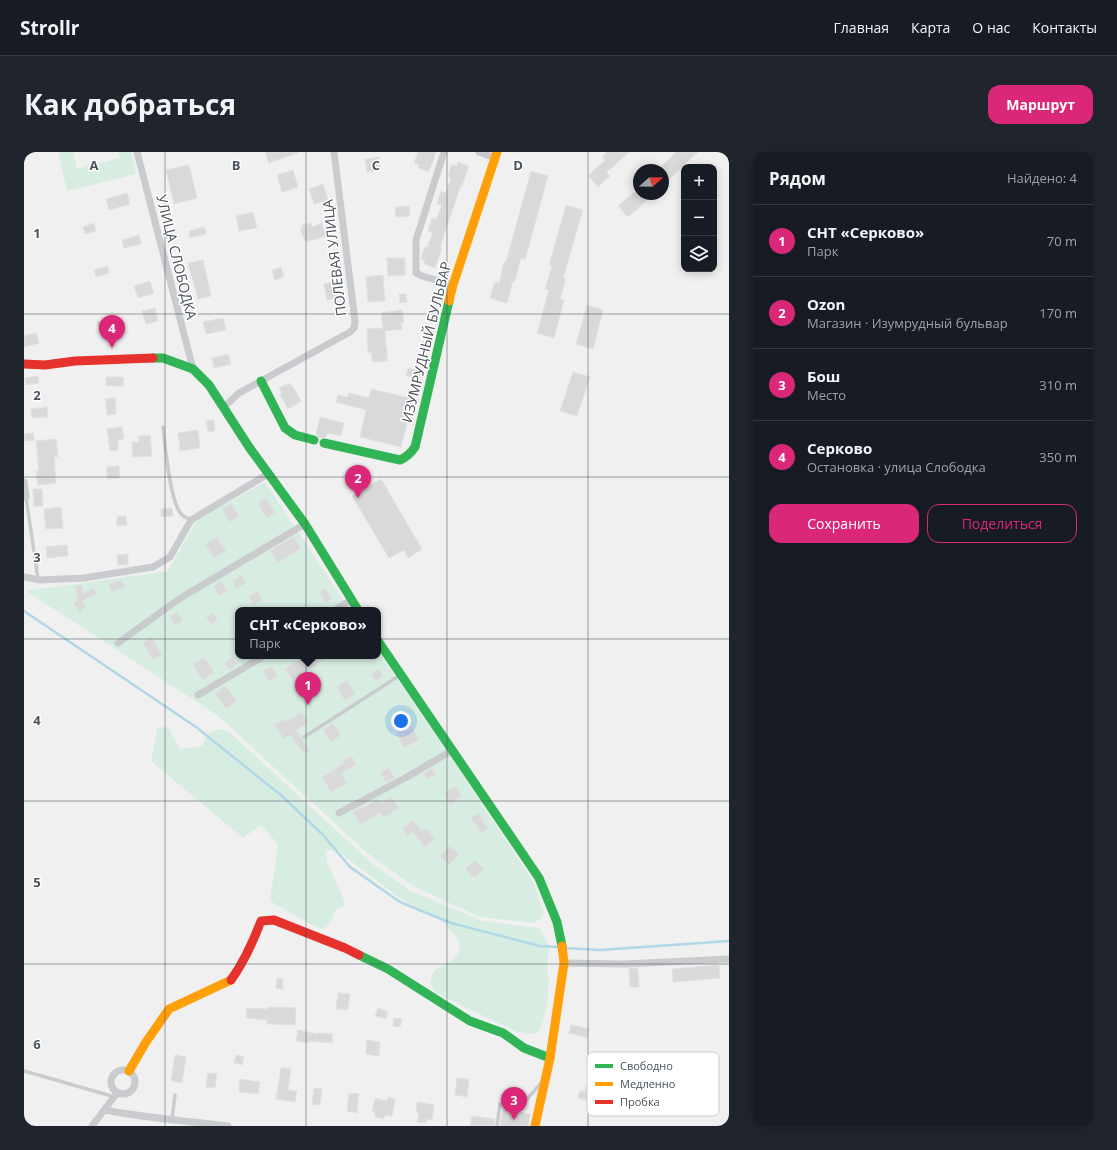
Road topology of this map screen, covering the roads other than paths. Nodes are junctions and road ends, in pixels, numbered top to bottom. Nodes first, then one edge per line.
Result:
1 (137, 152) edge
2 (334, 152) edge
3 (444, 152) edge
4 (479, 152) edge
5 (496, 155) edge
6 (453, 285) junction
7 (24, 364) edge
8 (193, 369) junction
9 (261, 382) junction
10 (224, 407) junction
11 (163, 427) dead end
12 (314, 440) dead end
13 (324, 443) dead end
14 (268, 474) junction
15 (24, 482) edge
16 (26, 497) joint
17 (190, 520) junction
18 (305, 524) junction
19 (24, 577) edge
20 (39, 580) junction
21 (351, 600) junction
22 (340, 607) edge
23 (356, 607) edge
24 (118, 643) dead end
25 (381, 646) edge
26 (259, 659) edge
27 (400, 676) junction
28 (198, 695) dead end
29 (304, 737) dead end
30 (451, 751) junction
31 (339, 814) dead end
32 (729, 959) edge
33 (564, 963) junction
34 (550, 1058) junction
35 (24, 1071) edge
36 (129, 1071) junction
37 (546, 1078) junction
38 (116, 1095) junction
39 (175, 1095) dead end
40 (541, 1100) junction
41 (105, 1110) junction
42 (172, 1119) junction
43 (92, 1126) edge
44 (228, 1126) edge
45 (497, 1126) edge
46 (535, 1126) edge
47 (539, 1126) edge

1 - 8 street, УЛИЦА СЛОБОДКА
2 - 9 street, ПОЛЕВАЯ УЛИЦА
3 - 6 street
4 - 5 street
5 - 6 main road, ИЗУМРУДНЫЙ БУЛЬВАР
6 - 13 main road, ИЗУМРУДНЫЙ БУЛЬВАР
7 - 8 main road
8 - 10 main road
9 - 10 street, ПОЛЕВАЯ УЛИЦА
9 - 12 main road
10 - 14 main road
11 - 17 lane
14 - 17 street
14 - 18 main road
15 - 16 street
16 - 20 lane
17 - 20 street
18 - 21 main road
18 - 24 street
19 - 20 street
21 - 22 street
21 - 23 main road
25 - 27 main road
26 - 28 street
27 - 29 lane
27 - 30 main road
30 - 31 street
30 - 33 main road
32 - 33 street
33 - 34 main road
34 - 36 main road
34 - 37 main road
35 - 38 lane
36 - 38 street
36 - 38 street
37 - 40 main road
37 - 45 lane
38 - 41 street
39 - 42 lane
40 - 46 main road
40 - 47 main road
41 - 42 street
41 - 43 street
42 - 44 street

